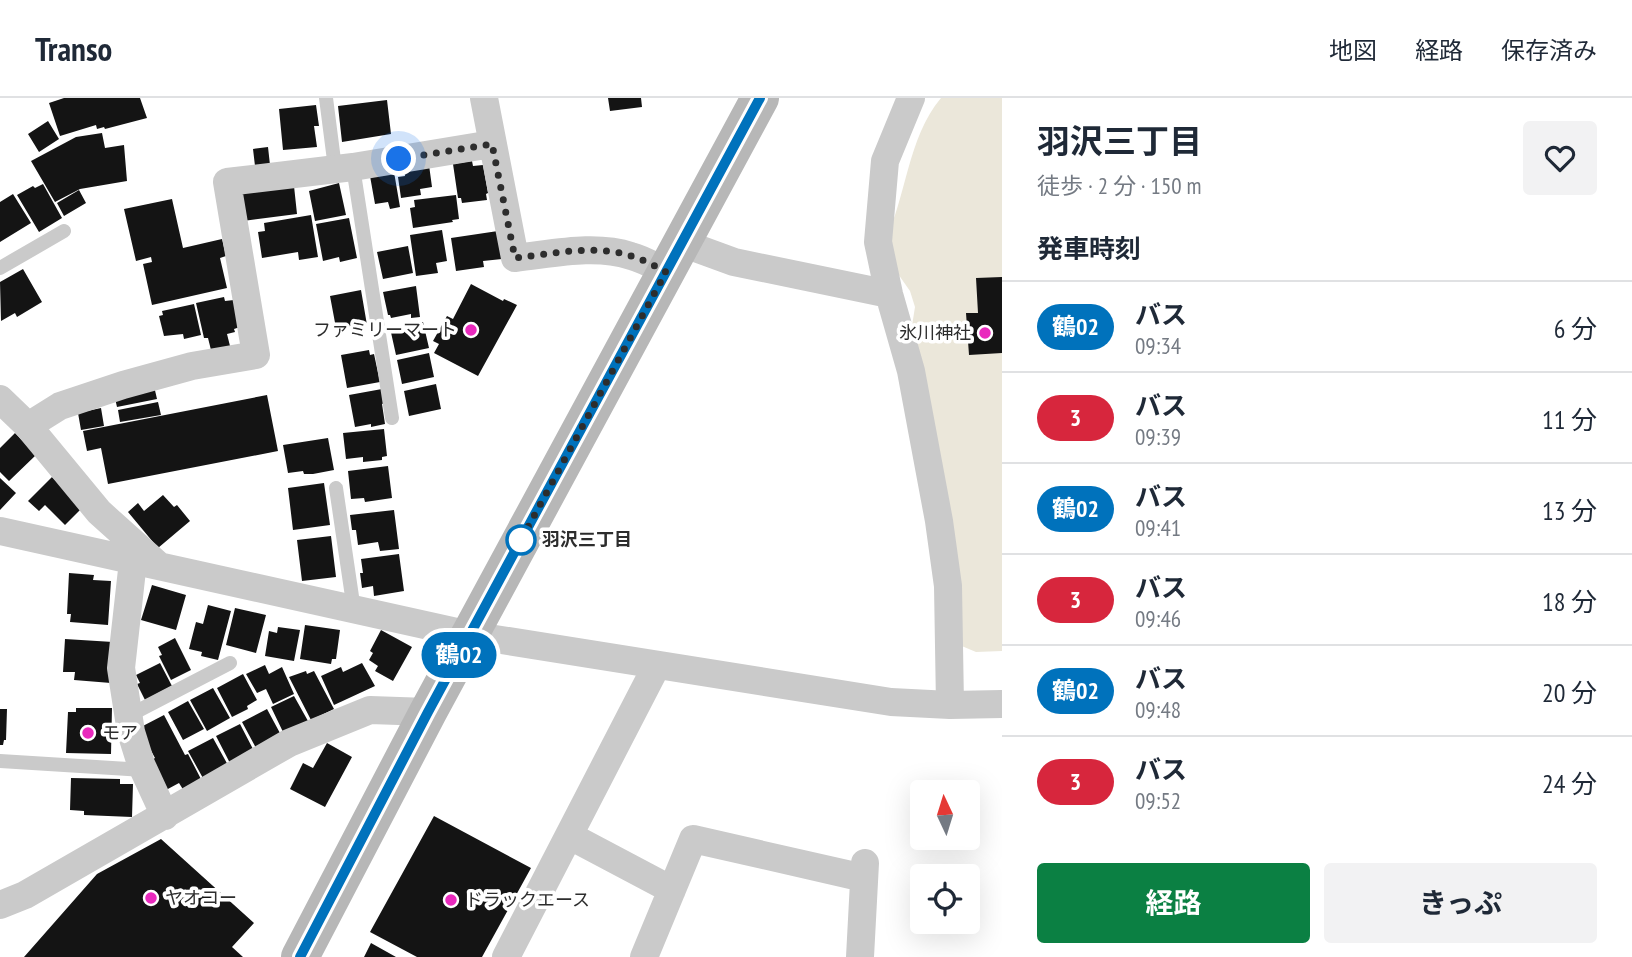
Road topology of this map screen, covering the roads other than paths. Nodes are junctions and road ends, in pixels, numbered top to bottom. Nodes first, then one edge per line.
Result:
1 (326, 98) edge
2 (484, 98) edge
3 (760, 98) edge
4 (911, 98) edge
5 (492, 144) junction
6 (344, 168) junction
7 (64, 231) dead end
8 (674, 257) junction
9 (0, 268) edge
10 (889, 294) junction
11 (0, 399) edge
12 (392, 418) dead end
13 (28, 426) junction
14 (337, 488) dead end
15 (0, 531) edge
16 (147, 564) junction
17 (354, 610) junction
18 (470, 635) junction
19 (230, 663) dead end
20 (657, 665) junction
21 (950, 705) junction
22 (1002, 705) edge
23 (428, 712) junction
24 (128, 716) junction
25 (0, 761) edge
26 (144, 770) junction
27 (165, 816) junction
28 (570, 836) junction
29 (672, 890) junction
30 (0, 905) edge
31 (300, 957) edge
32 (506, 957) edge
33 (644, 957) edge
34 (860, 957) edge

1 - 6 lane
2 - 5 street
3 - 8 main road
4 - 10 street
5 - 6 street
5 - 8 street
6 - 12 lane
6 - 13 street
7 - 9 lane
8 - 10 street
8 - 18 main road
10 - 21 street
11 - 13 street
13 - 16 street
14 - 17 lane
15 - 16 street
16 - 17 street
16 - 24 street
17 - 18 street
18 - 20 street
18 - 23 main road
19 - 24 lane
20 - 21 street
20 - 28 street
21 - 22 street
23 - 27 street
23 - 31 main road
24 - 26 street
25 - 26 lane
26 - 27 street
27 - 30 street
28 - 29 street
28 - 32 street
29 - 33 street
29 - 34 street

